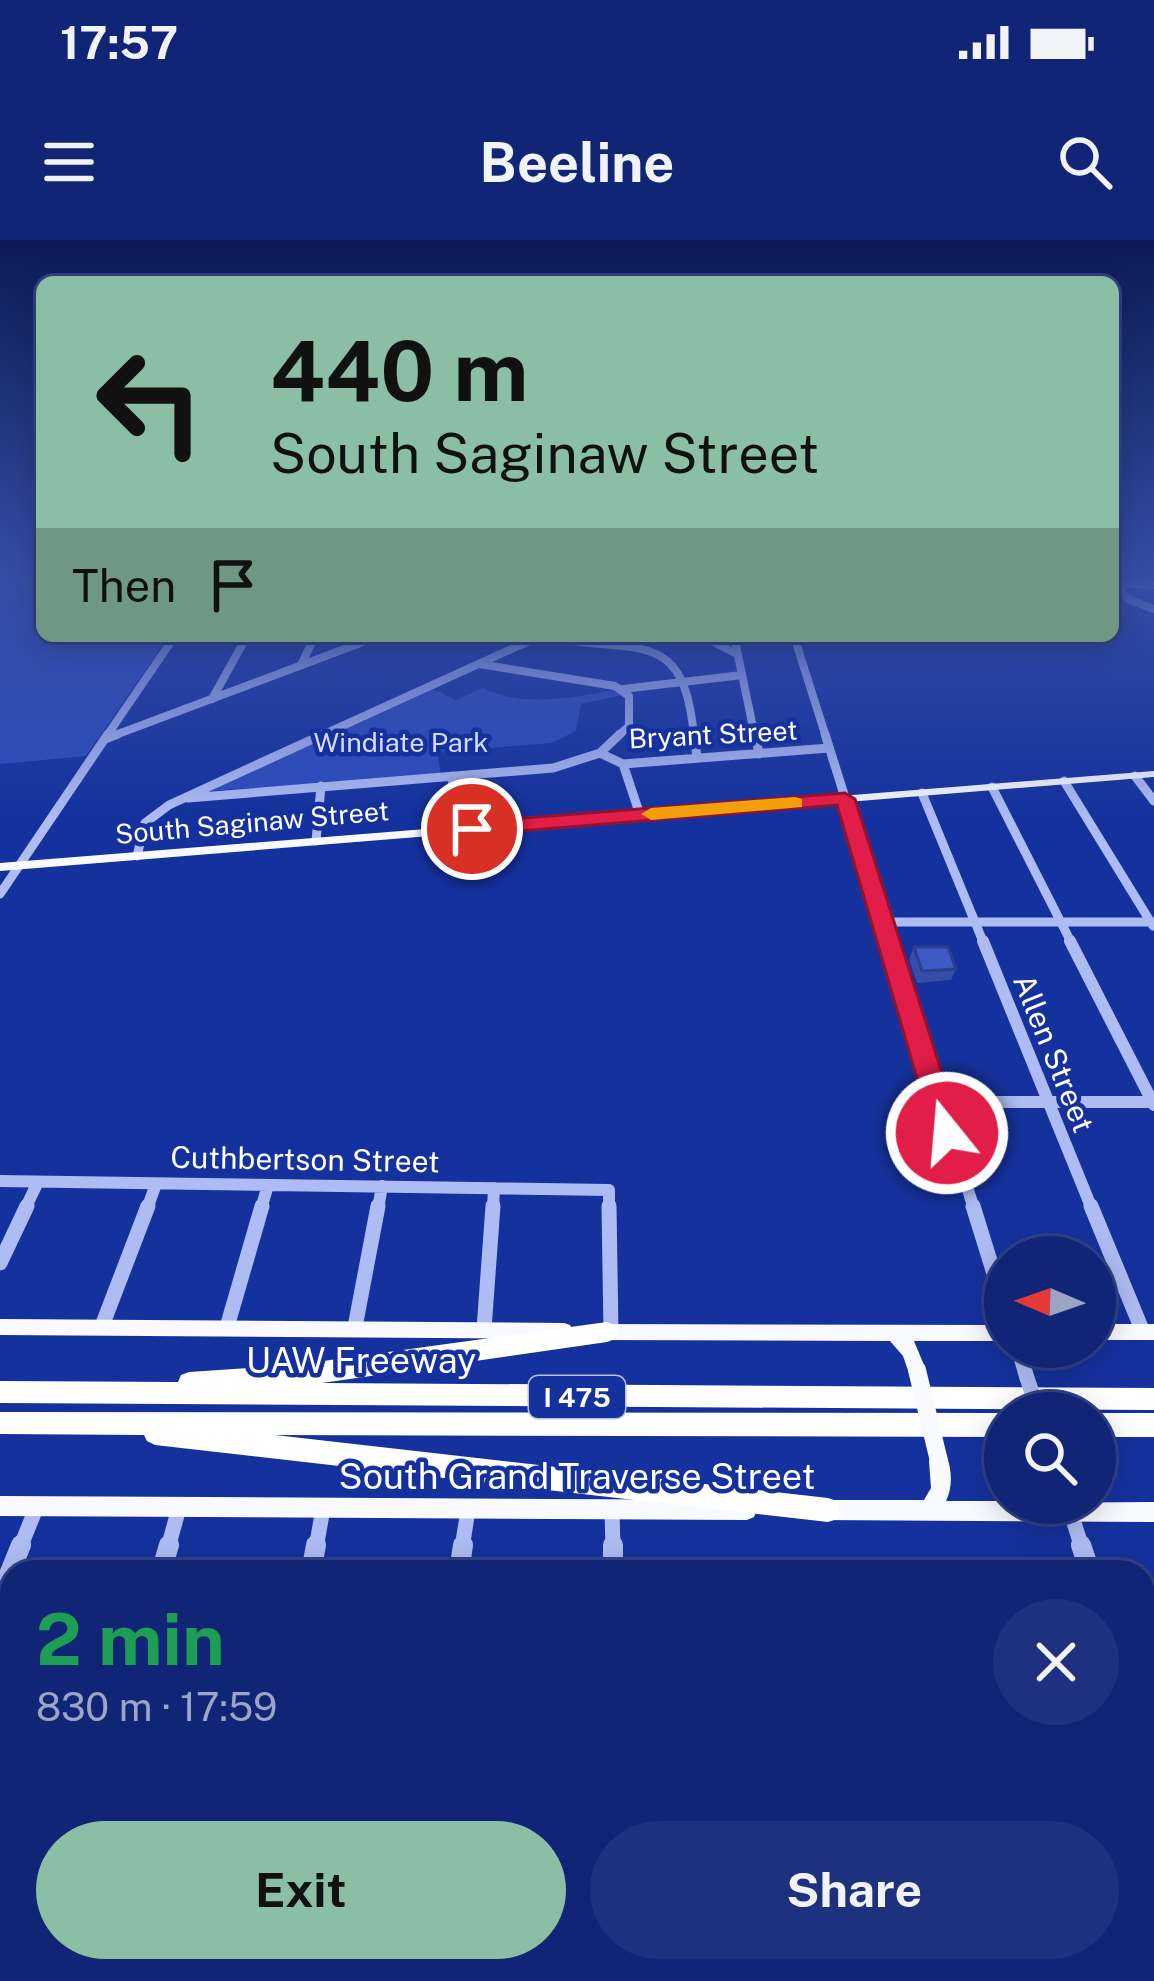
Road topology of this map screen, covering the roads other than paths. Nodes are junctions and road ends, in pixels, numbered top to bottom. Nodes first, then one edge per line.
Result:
1 (162, 655) edge
2 (237, 655) edge
3 (305, 655) edge
4 (328, 655) edge
5 (499, 655) edge
6 (655, 655) edge
7 (738, 655) edge
8 (800, 655) edge
9 (478, 664) junction
10 (300, 666) junction
11 (742, 674) junction
12 (686, 682) junction
13 (622, 689) junction
14 (212, 700) junction
15 (104, 740) junction
16 (829, 748) junction
17 (600, 753) junction
18 (759, 754) junction
19 (697, 758) junction
20 (495, 760) dead end
21 (623, 764) junction
22 (498, 772) junction
23 (1154, 774) edge
24 (452, 776) junction
25 (1135, 776) junction
26 (1064, 781) junction
27 (321, 786) junction
28 (992, 787) junction
29 (922, 793) junction
30 (188, 798) junction
31 (845, 799) junction
32 (1154, 801) edge
33 (640, 815) junction
34 (455, 830) junction
35 (316, 841) junction
36 (136, 856) junction
37 (20, 865) junction
38 (0, 866) edge
39 (0, 894) edge
40 (884, 922) junction
41 (974, 922) junction
42 (1062, 922) junction
43 (1153, 923) edge
44 (937, 1102) junction
45 (1048, 1102) junction
46 (1154, 1103) edge
47 (0, 1181) edge
48 (38, 1182) junction
49 (156, 1184) junction
50 (268, 1185) junction
51 (382, 1186) junction
52 (494, 1188) junction
53 (984, 1245) edge
54 (0, 1263) edge
55 (101, 1326) junction
56 (227, 1327) junction
57 (0, 1328) edge
58 (355, 1328) junction
59 (484, 1329) junction
60 (609, 1332) junction
61 (894, 1332) junction
62 (1116, 1332) edge
63 (1148, 1332) edge
64 (984, 1333) edge
65 (0, 1392) edge
66 (1154, 1399) edge
67 (0, 1423) edge
68 (984, 1425) edge
69 (1116, 1425) edge
70 (1154, 1425) edge
71 (0, 1506) edge
72 (37, 1507) junction
73 (179, 1508) junction
74 (323, 1509) junction
75 (468, 1510) junction
76 (828, 1510) junction
77 (984, 1510) edge
78 (612, 1511) junction
79 (929, 1511) junction
80 (1116, 1511) edge
81 (1154, 1513) edge
82 (1074, 1524) edge
83 (15, 1560) edge
84 (164, 1560) edge
85 (313, 1560) edge
86 (461, 1560) edge
87 (613, 1560) edge
88 (1086, 1560) edge

1 - 15 street
2 - 14 street
3 - 10 street
4 - 10 street
5 - 9 street
6 - 12 street
7 - 11 street
8 - 16 street
9 - 13 street
9 - 30 street
10 - 14 street
11 - 12 street
11 - 18 street
12 - 13 street
12 - 19 street
13 - 17 street
14 - 15 street
15 - 37 street
16 - 18 street, Bryant Street
16 - 31 street
17 - 21 street, Bryant Street
17 - 22 street
18 - 19 street, Bryant Street
19 - 21 street, Bryant Street
20 - 22 street
21 - 33 street
22 - 24 street
23 - 25 main road, South Saginaw Street
24 - 27 street
24 - 34 street
25 - 26 main road, South Saginaw Street
25 - 32 street
26 - 28 main road, South Saginaw Street
26 - 43 street
27 - 30 street
27 - 35 street
28 - 29 main road, South Saginaw Street
28 - 42 street
29 - 31 main road, South Saginaw Street
29 - 41 street, Allen Street
30 - 36 street
31 - 33 main road, South Saginaw Street
31 - 40 street
33 - 34 main road, South Saginaw Street
34 - 35 main road, South Saginaw Street
35 - 36 main road, South Saginaw Street
36 - 37 main road, South Saginaw Street
37 - 38 main road, South Saginaw Street
37 - 39 street
40 - 41 street
40 - 44 street
41 - 42 street
41 - 45 street, Allen Street
42 - 43 street
42 - 46 street
44 - 45 street
44 - 53 street
45 - 46 street
45 - 63 street, Allen Street
47 - 48 street, Cuthbertson Street
48 - 49 street, Cuthbertson Street
48 - 54 street
49 - 50 street, Cuthbertson Street
49 - 55 street
50 - 51 street, Cuthbertson Street
50 - 56 street
51 - 52 street, Cuthbertson Street
51 - 58 street
52 - 59 street
52 - 60 street, Cuthbertson Street
55 - 56 main road
55 - 57 main road
56 - 58 main road
58 - 59 main road
59 - 60 main road
60 - 61 main road
60 - 65 highway
61 - 64 main road
61 - 79 main road, bridge
62 - 63 main road
65 - 66 highway, UAW Freeway / I 475
67 - 68 highway, UAW Freeway / I 475
67 - 76 highway
69 - 70 highway
71 - 72 main road, South Grand Traverse Street
72 - 73 main road, South Grand Traverse Street
72 - 83 street
73 - 74 main road, South Grand Traverse Street
73 - 84 street
74 - 75 main road, South Grand Traverse Street
74 - 85 street
75 - 78 main road, South Grand Traverse Street
75 - 86 street
76 - 78 main road, South Grand Traverse Street
76 - 79 main road, South Grand Traverse Street
77 - 79 main road, South Grand Traverse Street
78 - 87 street
80 - 81 main road, South Grand Traverse Street
82 - 88 street

